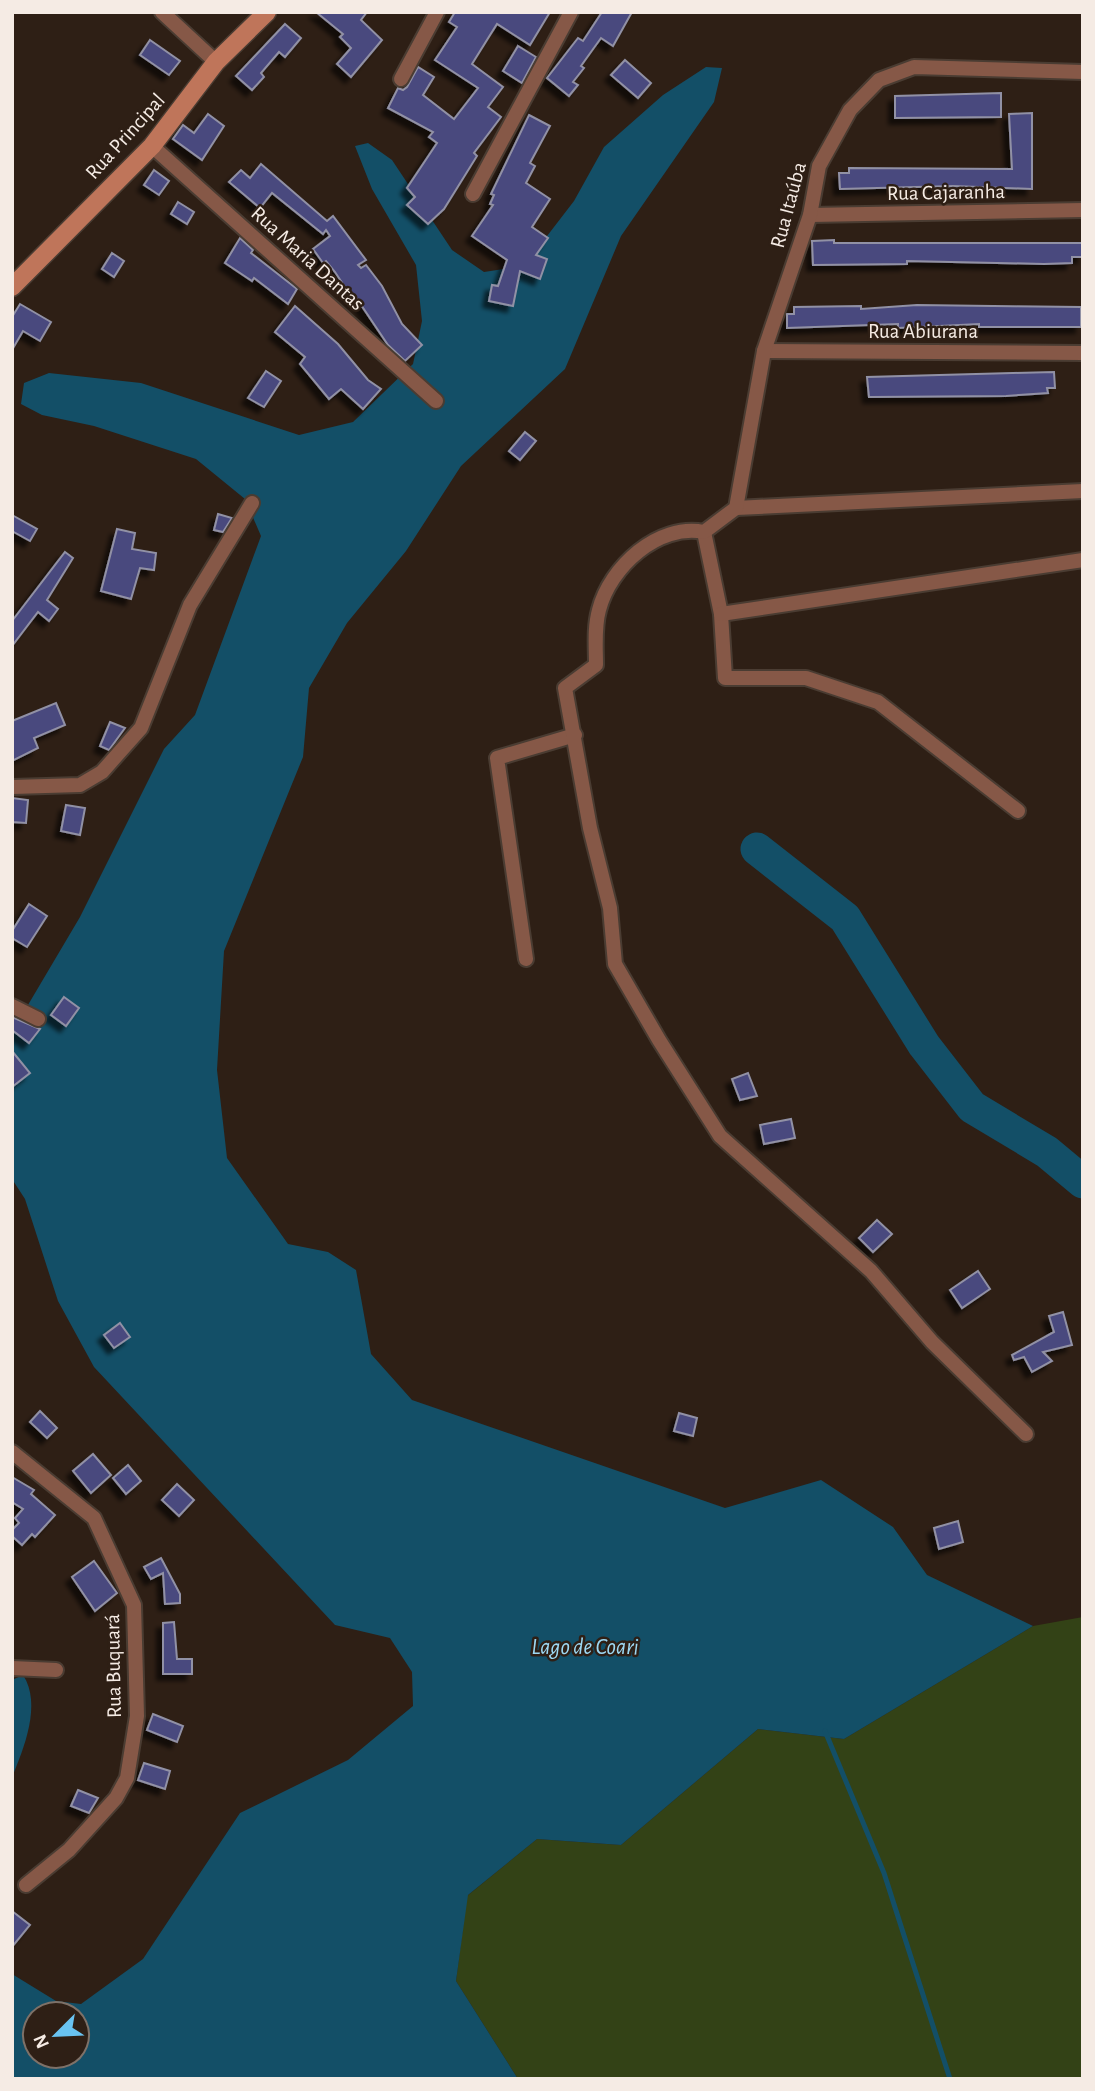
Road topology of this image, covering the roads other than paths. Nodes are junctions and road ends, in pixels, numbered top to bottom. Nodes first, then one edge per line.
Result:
1 (162, 12) edge
2 (267, 12) edge
3 (437, 12) edge
4 (571, 12) edge
5 (216, 62) junction
6 (1083, 72) edge
7 (401, 79) dead end
8 (152, 146) junction
9 (473, 194) dead end
10 (1083, 210) edge
11 (810, 215) junction
12 (12, 286) edge
13 (764, 351) junction
14 (1083, 354) edge
15 (436, 401) dead end
16 (1083, 491) edge
17 (252, 503) dead end
18 (736, 508) junction
19 (704, 532) junction
20 (1083, 560) edge
21 (721, 614) junction
22 (575, 735) junction
23 (12, 787) edge
24 (1018, 811) dead end
25 (526, 959) dead end
26 (12, 1006) edge
27 (38, 1019) dead end
28 (1026, 1434) dead end
29 (12, 1451) edge
30 (12, 1668) edge
31 (55, 1670) dead end
32 (26, 1885) dead end

1 - 5 street
2 - 5 street, Rua Principal
3 - 7 street
4 - 9 street
5 - 8 street, Rua Principal
6 - 11 street, Rua Itaúba
8 - 12 street, Rua Principal
8 - 15 street, Rua Maria Dantas
10 - 11 street, Rua Cajaranha
11 - 13 street, Rua Itaúba
13 - 14 street, Rua Abiurana
13 - 18 street, Rua Itaúba
16 - 18 street
17 - 23 street
18 - 19 street
19 - 21 street
19 - 22 street
20 - 21 street
21 - 24 street
22 - 25 street
22 - 28 street
26 - 27 street
29 - 32 street, Rua Buquará
30 - 31 street

